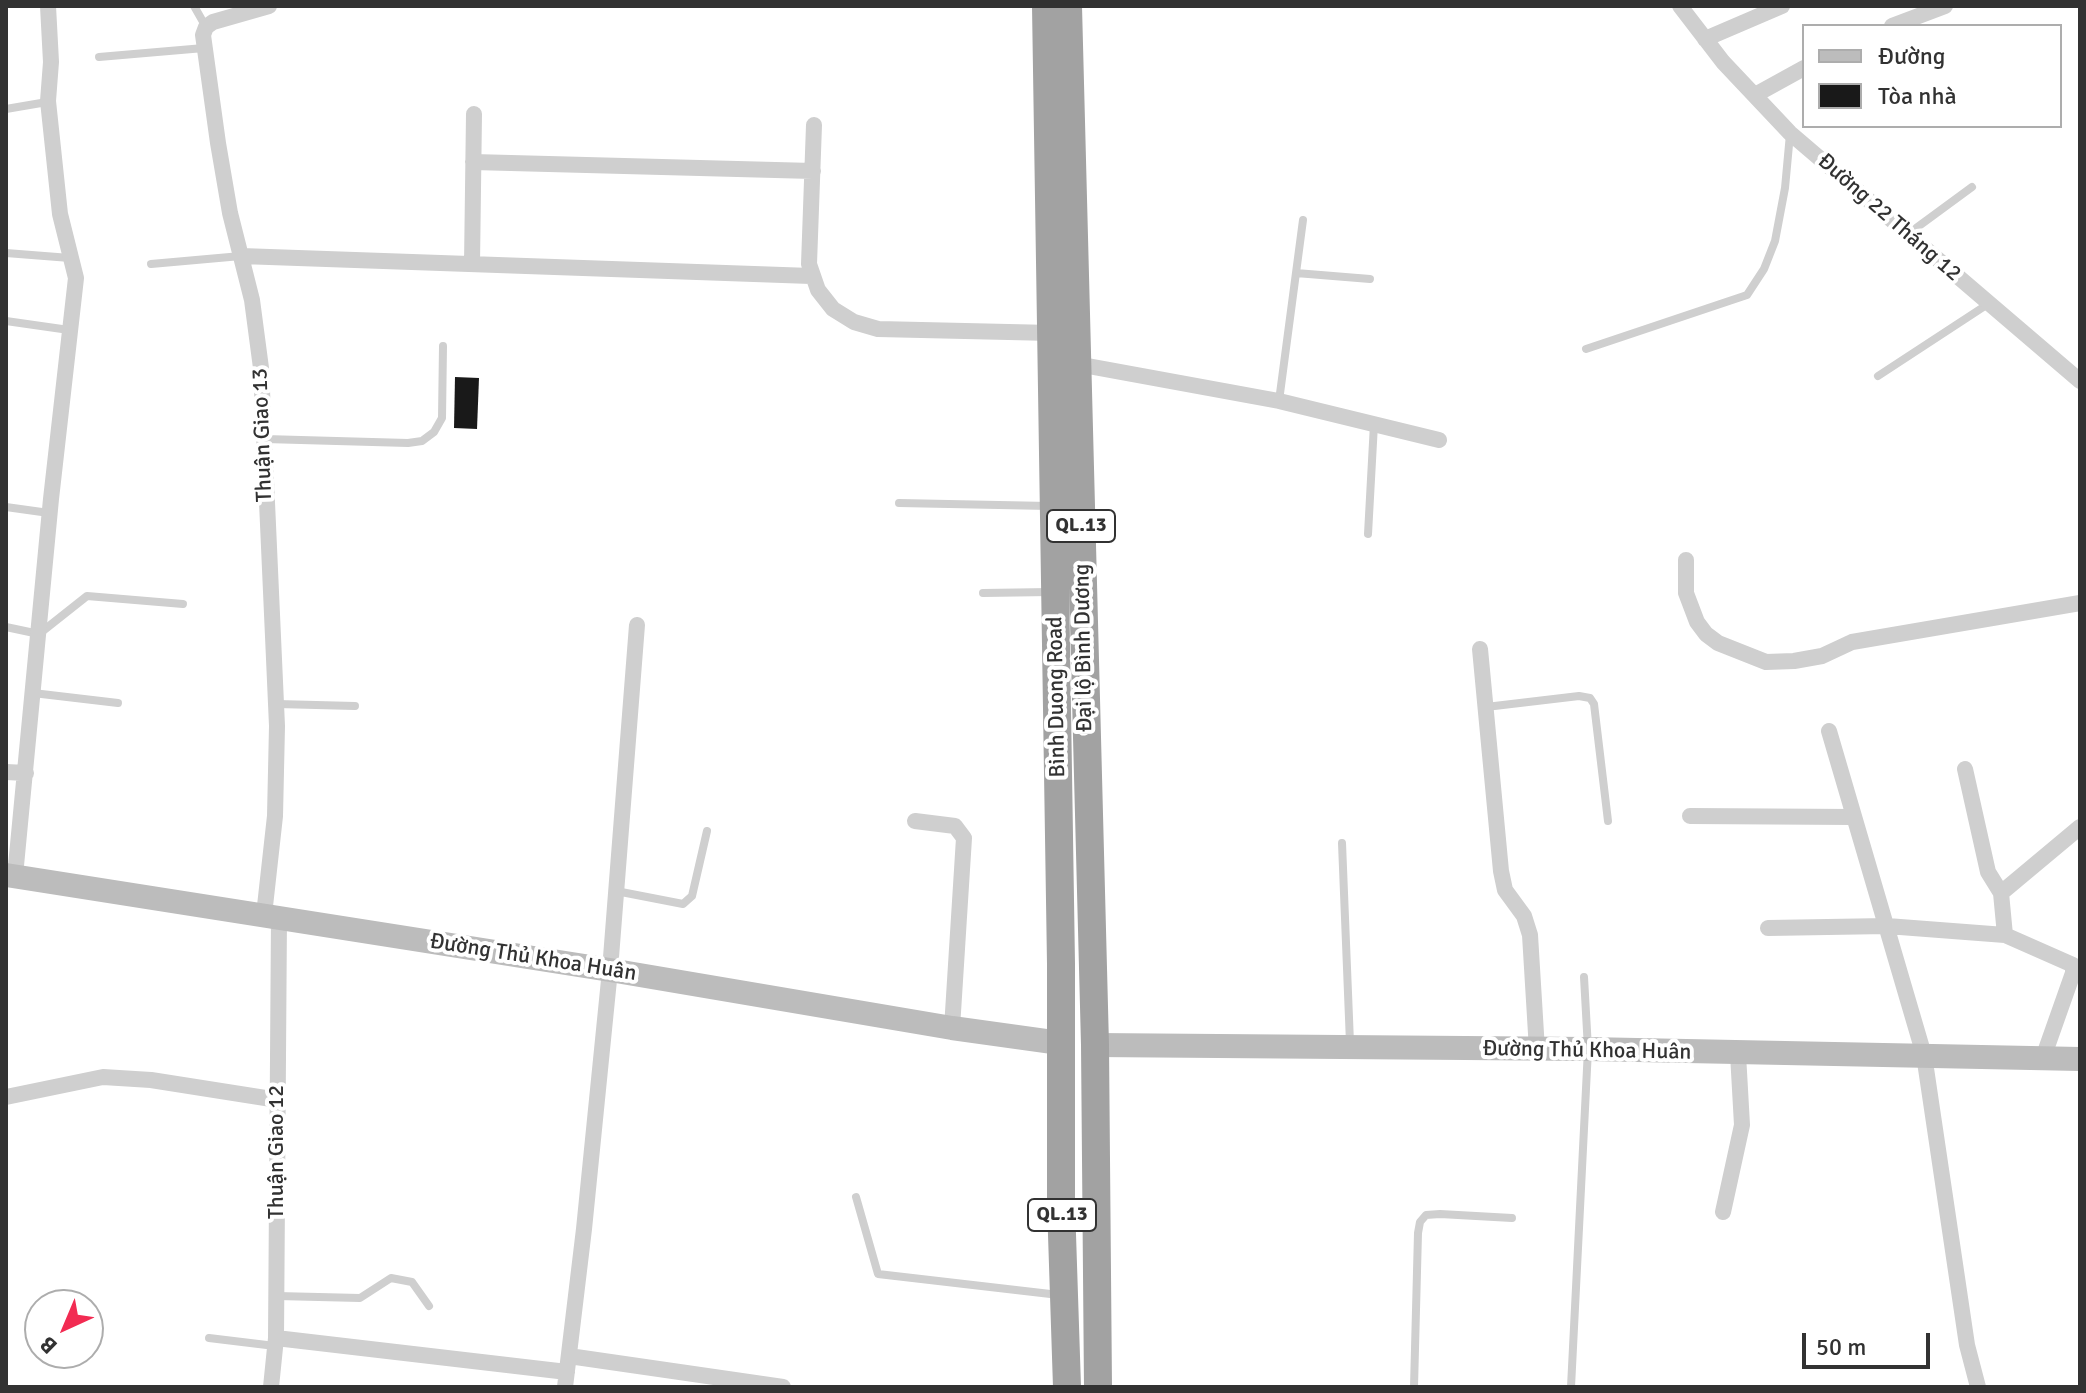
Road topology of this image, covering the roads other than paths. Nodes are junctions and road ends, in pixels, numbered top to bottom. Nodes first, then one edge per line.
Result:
1 (48, 6) edge
2 (194, 6) edge
3 (269, 6) edge
4 (1046, 6) edge
5 (1068, 6) edge
6 (1680, 6) edge
7 (1782, 6) edge
8 (1945, 6) edge
9 (1897, 24) edge
10 (206, 27) junction
11 (1705, 39) junction
12 (204, 48) junction
13 (99, 57) dead end
14 (1802, 69) edge
15 (1755, 95) junction
16 (48, 101) junction
17 (6, 109) edge
18 (474, 114) dead end
19 (814, 125) dead end
20 (1790, 133) junction
21 (473, 162) junction
22 (813, 171) junction
23 (1972, 187) dead end
24 (1303, 220) dead end
25 (1908, 235) junction
26 (6, 253) edge
27 (241, 256) junction
28 (71, 258) junction
29 (151, 264) dead end
30 (472, 264) junction
31 (1296, 273) junction
32 (811, 276) junction
33 (1370, 279) dead end
34 (1988, 304) junction
35 (6, 321) edge
36 (70, 330) junction
37 (1052, 333) junction
38 (443, 346) dead end
39 (1586, 349) dead end
40 (1077, 364) junction
41 (1878, 376) dead end
42 (2080, 381) edge
43 (1279, 401) junction
44 (1374, 424) junction
45 (265, 439) junction
46 (1439, 440) dead end
47 (899, 503) dead end
48 (1054, 506) junction
49 (6, 507) edge
50 (50, 513) junction
51 (1368, 534) dead end
52 (1686, 560) dead end
53 (1055, 592) junction
54 (983, 593) dead end
55 (2080, 603) edge
56 (183, 604) dead end
57 (637, 625) dead end
58 (6, 627) edge
59 (39, 634) junction
60 (1480, 649) dead end
61 (33, 693) junction
62 (118, 703) dead end
63 (276, 704) junction
64 (355, 706) dead end
65 (1486, 707) junction
66 (1829, 731) dead end
67 (1965, 769) dead end
68 (6, 772) edge
69 (26, 773) junction
70 (1690, 816) dead end
71 (1853, 817) junction
72 (915, 821) dead end
73 (1608, 821) dead end
74 (2080, 827) edge
75 (707, 831) dead end
76 (1342, 843) dead end
77 (10, 876) edge
78 (616, 891) junction
79 (2001, 893) junction
80 (272, 916) junction
81 (1887, 926) junction
82 (1768, 928) dead end
83 (2005, 935) junction
84 (610, 970) junction
85 (1584, 977) dead end
86 (952, 1028) junction
87 (1060, 1043) junction
88 (1095, 1045) junction
89 (1350, 1048) junction
90 (1588, 1049) junction
91 (1537, 1050) junction
92 (1738, 1054) junction
93 (1924, 1055) junction
94 (2043, 1058) junction
95 (2080, 1059) edge
96 (6, 1097) edge
97 (278, 1100) junction
98 (856, 1197) dead end
99 (1723, 1212) dead end
100 (1512, 1218) dead end
101 (1064, 1295) junction
102 (277, 1296) junction
103 (429, 1306) dead end
104 (209, 1338) dead end
105 (276, 1342) junction
106 (567, 1372) edge
107 (271, 1387) edge
108 (783, 1387) edge
109 (1067, 1387) edge
110 (1098, 1387) edge
111 (1414, 1387) edge
112 (1571, 1387) edge
113 (1978, 1387) edge

1 - 16 street
2 - 10 lane
3 - 10 street
4 - 37 highway, Binh Duong Road / QL.13
5 - 40 highway, Đại lộ Bình Dương / QL.13
6 - 11 street, Đường 22 Tháng 12
7 - 11 street
8 - 9 street
10 - 12 street, Thuận Giao 13
11 - 15 street, Đường 22 Tháng 12
12 - 13 lane
12 - 27 street, Thuận Giao 13
14 - 15 street
15 - 20 street, Đường 22 Tháng 12
16 - 17 lane
16 - 28 street
18 - 21 street
19 - 22 street
20 - 25 street, Đường 22 Tháng 12
20 - 39 lane
21 - 22 street
21 - 30 street
22 - 32 street
23 - 25 lane
24 - 31 lane
25 - 34 street, Đường 22 Tháng 12
26 - 28 lane
27 - 29 lane
27 - 30 street
27 - 45 street, Thuận Giao 13
28 - 36 street
30 - 32 street
31 - 33 lane
31 - 43 lane
32 - 37 street
34 - 41 lane
34 - 42 street, Đường 22 Tháng 12
35 - 36 lane
36 - 50 street
37 - 48 highway, Binh Duong Road / QL.13
38 - 45 lane
40 - 43 street
40 - 88 highway, Đại lộ Bình Dương / QL.13
43 - 44 street
44 - 46 street
44 - 51 lane
45 - 63 street, Thuận Giao 13
47 - 48 lane
48 - 53 highway, Binh Duong Road / QL.13
49 - 50 lane
50 - 59 street
52 - 55 street
53 - 54 lane
53 - 87 highway, Binh Duong Road / QL.13
56 - 59 lane
57 - 78 street
58 - 59 lane
59 - 61 street
60 - 65 street
61 - 62 lane
61 - 69 street
63 - 64 lane
63 - 80 street, Thuận Giao 13
65 - 73 lane
65 - 91 street
66 - 71 street
67 - 79 street
68 - 69 street
69 - 77 street
70 - 71 street
71 - 81 street
72 - 86 street
74 - 79 street
75 - 78 lane
76 - 89 lane
77 - 80 main road, Đường Thủ Khoa Huân
78 - 84 street
79 - 83 street
80 - 84 main road, Đường Thủ Khoa Huân
80 - 97 street, Thuận Giao 12
81 - 82 street
81 - 83 street
81 - 93 street
83 - 94 street
84 - 86 main road, Đường Thủ Khoa Huân
84 - 106 street
85 - 90 lane
86 - 87 main road, Đường Thủ Khoa Huân
87 - 88 highway
87 - 101 highway, Binh Duong Road / QL.13
88 - 89 main road, Đường Thủ Khoa Huân
88 - 110 highway, QL.13
89 - 91 main road, Đường Thủ Khoa Huân
90 - 91 main road, Đường Thủ Khoa Huân
90 - 92 main road, Đường Thủ Khoa Huân
90 - 112 lane
92 - 93 main road, Đường Thủ Khoa Huân
92 - 99 street
93 - 94 main road, Đường Thủ Khoa Huân
93 - 113 street
94 - 95 main road, Đường Thủ Khoa Huân
96 - 97 street
97 - 102 street, Thuận Giao 12
98 - 101 lane
100 - 111 lane
101 - 109 highway, Binh Duong Road / QL.13
102 - 103 lane
102 - 105 street, Thuận Giao 12
104 - 105 lane
105 - 106 street
105 - 107 street, Thuận Giao 12
106 - 108 street

